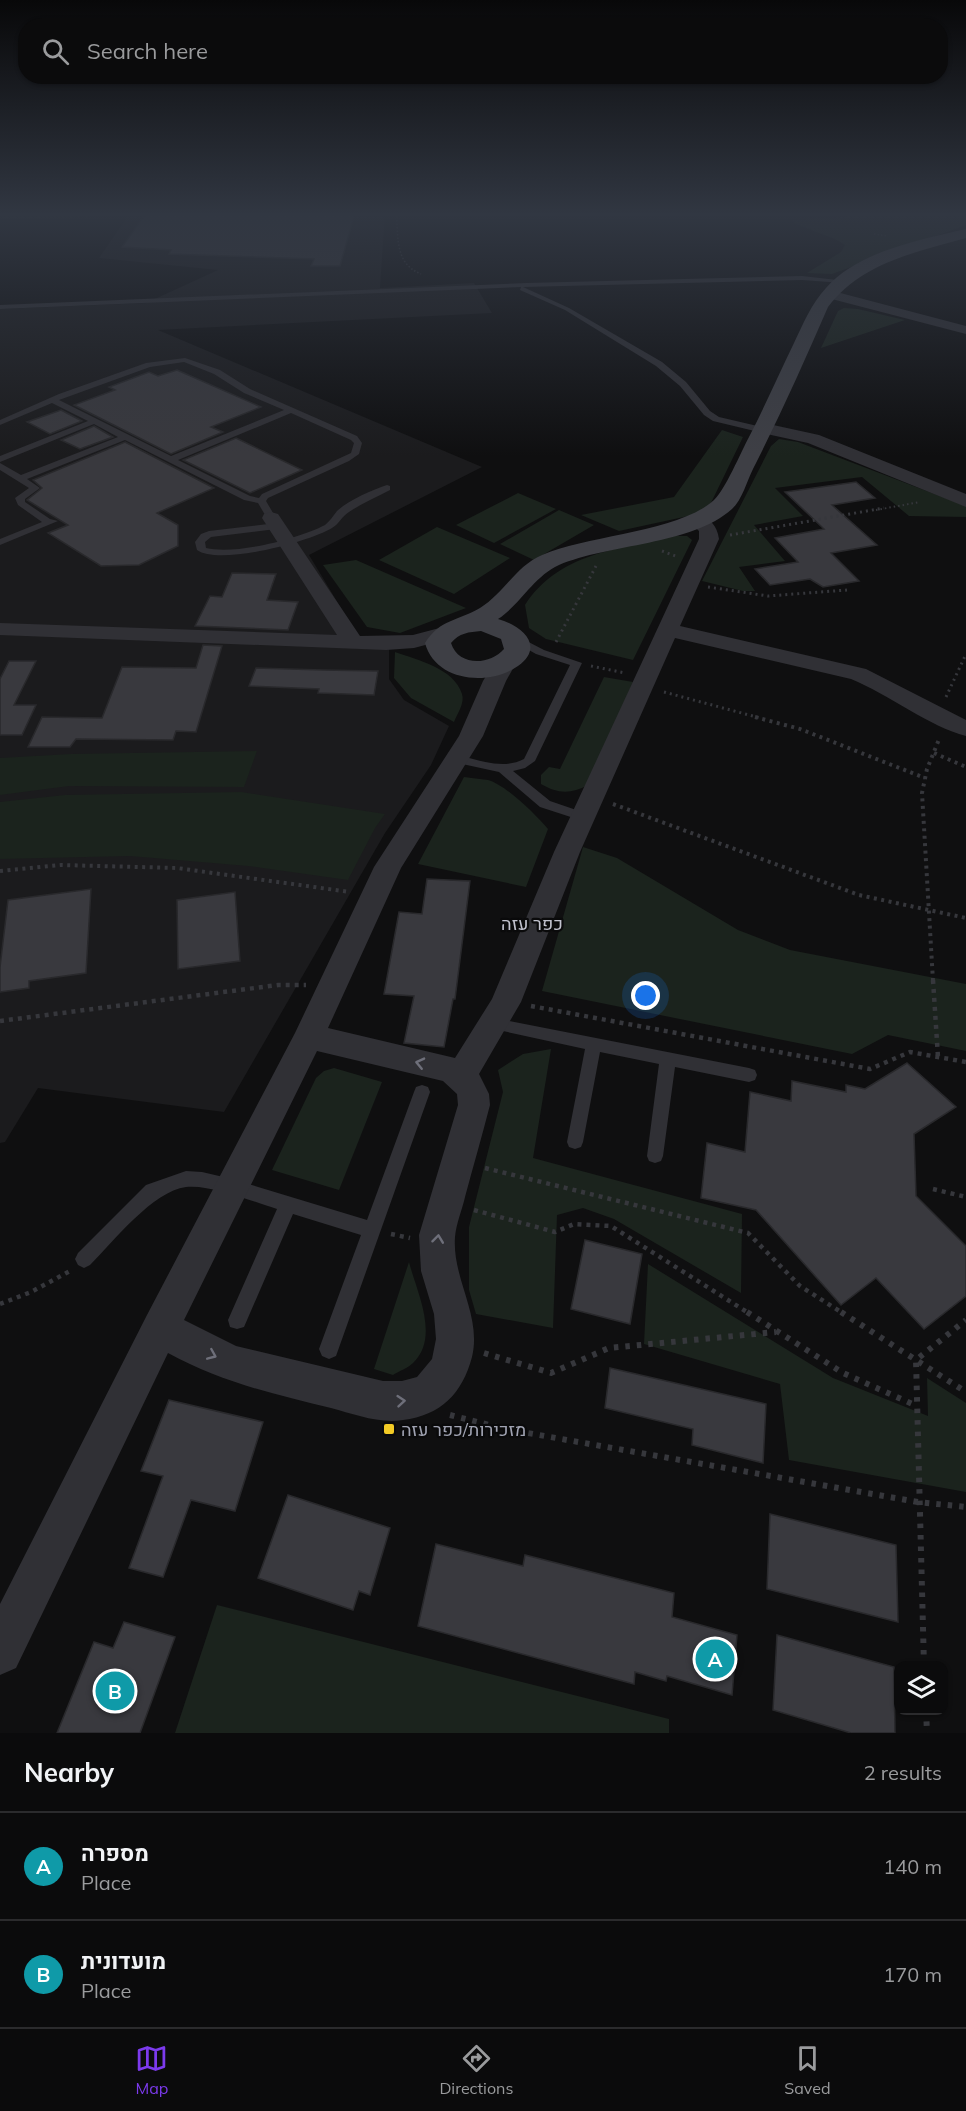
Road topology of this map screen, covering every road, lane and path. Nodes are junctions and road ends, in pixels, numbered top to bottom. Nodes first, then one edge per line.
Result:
1 (321, 294) edge
2 (535, 294) edge
3 (830, 294) edge
4 (857, 294) edge
5 (0, 307) edge
6 (966, 330) edge
7 (52, 400) junction
8 (291, 410) junction
9 (95, 421) junction
10 (0, 423) edge
11 (763, 429) junction
12 (125, 437) junction
13 (0, 459) edge
14 (170, 460) junction
15 (0, 466) edge
16 (20, 479) junction
17 (387, 488) dead end
18 (960, 498) edge
19 (274, 522) junction
20 (703, 530) junction
21 (0, 542) edge
22 (603, 544) junction
23 (689, 584) junction
24 (848, 590) dead end
25 (503, 602) junction
26 (0, 629) edge
27 (668, 630) junction
28 (353, 642) junction
29 (453, 644) junction
30 (516, 652) junction
31 (966, 654) edge
32 (553, 657) junction
33 (576, 663) junction
34 (645, 682) junction
35 (482, 713) junction
36 (950, 721) edge
37 (934, 753) junction
38 (457, 759) junction
39 (966, 767) edge
40 (503, 769) junction
41 (925, 778) junction
42 (588, 806) junction
43 (0, 871) edge
44 (375, 895) junction
45 (928, 911) junction
46 (966, 918) edge
47 (333, 985) junction
48 (506, 1002) junction
49 (0, 1021) edge
50 (494, 1024) junction
51 (309, 1036) junction
52 (594, 1044) junction
53 (938, 1057) junction
54 (668, 1059) junction
55 (966, 1062) edge
56 (748, 1075) dead end
57 (460, 1076) junction
58 (422, 1092) dead end
59 (575, 1142) dead end
60 (655, 1156) dead end
61 (458, 1162) junction
62 (232, 1187) junction
63 (933, 1189) dead end
64 (966, 1197) edge
65 (446, 1203) junction
66 (288, 1204) junction
67 (372, 1230) junction
68 (84, 1259) joint
69 (0, 1304) edge
70 (237, 1320) dead end
71 (966, 1320) edge
72 (160, 1328) junction
73 (777, 1332) junction
74 (454, 1345) junction
75 (329, 1349) dead end
76 (916, 1360) junction
77 (966, 1392) edge
78 (404, 1403) junction
79 (917, 1406) junction
80 (918, 1502) junction
81 (966, 1507) edge
82 (0, 1652) edge
83 (924, 1661) edge
84 (926, 1715) edge
85 (927, 1733) edge

1 - 5 lane
2 - 11 lane
3 - 11 main road
4 - 6 street
7 - 8 lane
7 - 9 lane
7 - 10 lane
8 - 14 lane
8 - 19 lane
9 - 12 lane
9 - 13 lane
11 - 18 street
11 - 20 main road
12 - 14 lane
12 - 16 lane
14 - 19 lane
15 - 16 lane
16 - 21 lane
17 - 19 lane
18 - 20 path
19 - 19 lane
19 - 28 street
20 - 22 main road
20 - 23 street
22 - 25 main road
22 - 32 path
23 - 24 path
23 - 27 street
25 - 29 main road
25 - 30 main road
26 - 28 street
27 - 34 street
27 - 36 street
28 - 29 street
29 - 30 main road
29 - 30 main road
29 - 35 street
30 - 32 lane
30 - 32 lane
30 - 35 street
31 - 36 path
32 - 33 lane
33 - 34 path
33 - 40 lane
34 - 41 path
34 - 42 street
35 - 38 street
36 - 37 path
37 - 39 path
37 - 41 path
38 - 40 lane
38 - 44 street
40 - 42 lane
41 - 45 path
42 - 45 path
42 - 48 street
43 - 44 path
44 - 47 street
45 - 46 path
45 - 53 path
47 - 49 path
47 - 51 street
48 - 50 street
48 - 53 path
50 - 52 lane
50 - 57 street
57 -> 51 street
51 - 62 street
52 - 54 lane
52 - 59 lane
53 - 55 path
54 - 56 lane
54 - 60 lane
57 - 61 street
58 - 67 lane
61 - 65 street
61 - 76 path
62 - 66 lane
62 - 68 lane
62 - 72 street
63 - 64 path
65 - 73 path
74 -> 65 street
66 - 67 lane
66 - 70 lane
67 - 75 lane
68 - 69 path
71 - 76 path
72 -> 78 street
72 - 82 street
73 - 74 path
73 - 79 path
74 - 78 street
76 - 77 path
76 - 79 path
78 - 80 path
79 - 80 path
80 - 81 path
80 - 83 path
84 - 85 path

